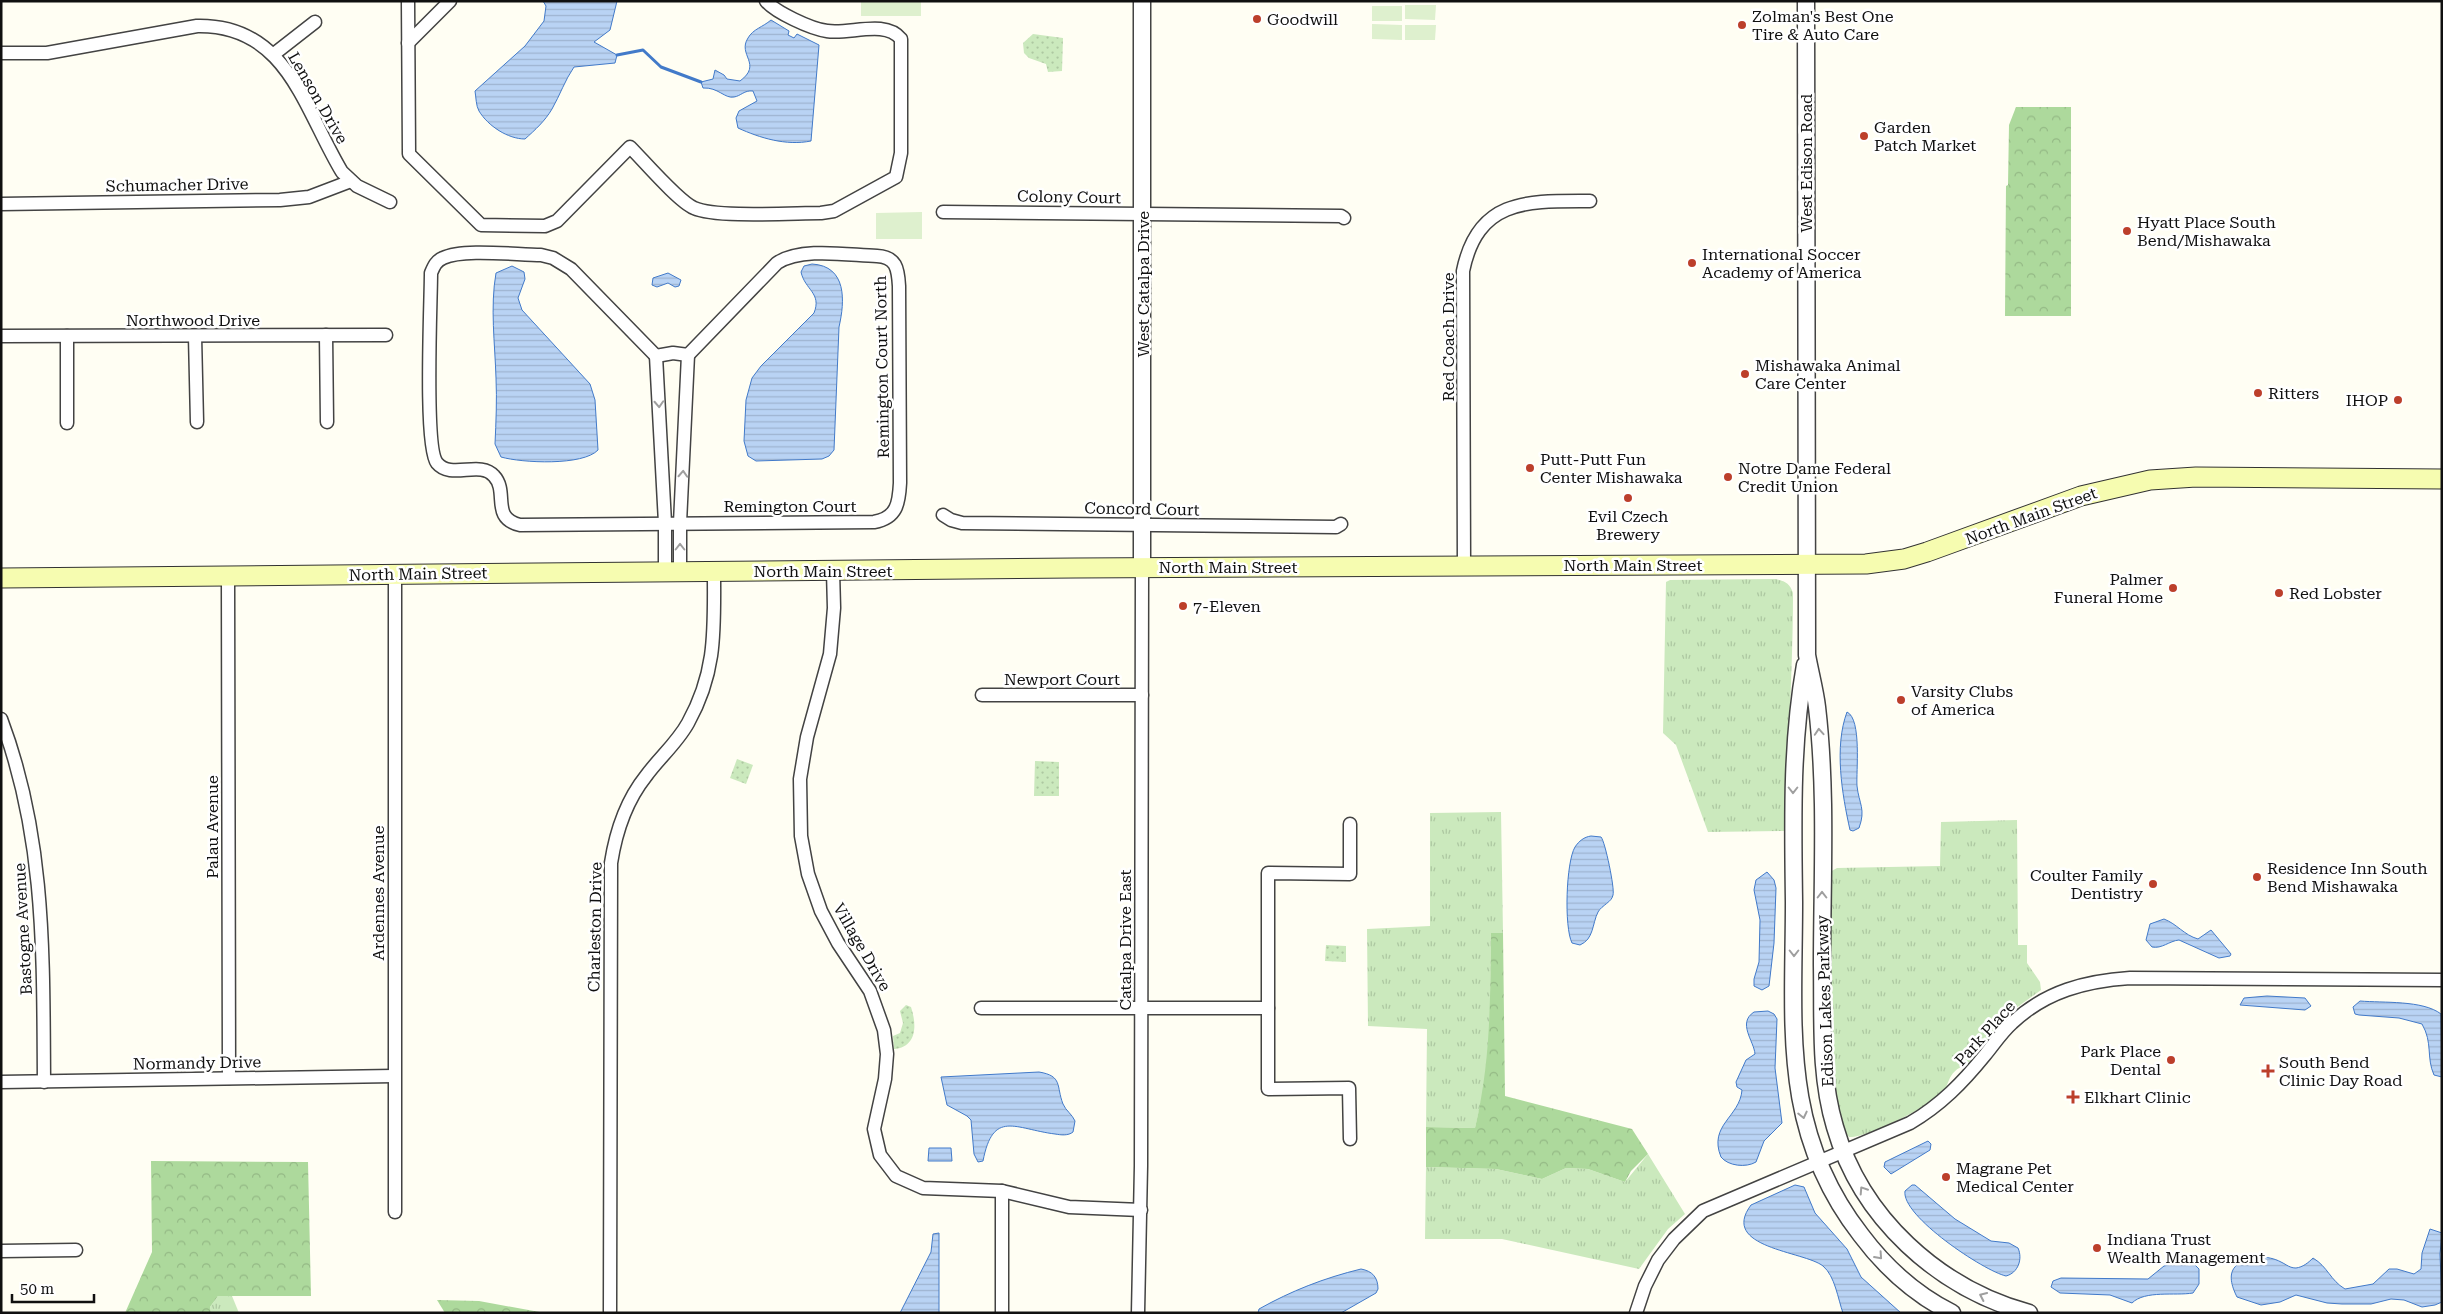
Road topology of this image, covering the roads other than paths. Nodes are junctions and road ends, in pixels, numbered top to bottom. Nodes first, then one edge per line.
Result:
1 (408, 1) edge
2 (450, 1) edge
3 (766, 1) edge
4 (1142, 1) edge
5 (1806, 1) edge
6 (315, 22) dead end
7 (408, 43) junction
8 (1, 54) edge
9 (274, 54) junction
10 (351, 181) junction
11 (1590, 201) dead end
12 (390, 202) dead end
13 (1, 204) edge
14 (943, 212) dead end
15 (1143, 214) junction
16 (1344, 218) dead end
17 (326, 335) junction
18 (386, 335) dead end
19 (1, 336) edge
20 (66, 336) junction
21 (195, 336) junction
22 (688, 355) junction
23 (656, 356) junction
24 (197, 422) dead end
25 (327, 422) dead end
26 (67, 423) dead end
27 (2442, 478) edge
28 (895, 511) joint
29 (943, 515) dead end
30 (665, 523) junction
31 (680, 523) junction
32 (1142, 524) junction
33 (1341, 524) dead end
34 (1805, 565) junction
35 (1464, 566) junction
36 (1142, 567) junction
37 (833, 571) junction
38 (673, 572) junction
39 (714, 572) junction
40 (395, 574) junction
41 (228, 576) junction
42 (1, 578) edge
43 (1807, 655) junction
44 (1142, 695) junction
45 (982, 696) dead end
46 (1, 718) edge
47 (1350, 824) dead end
48 (2442, 980) edge
49 (981, 1008) dead end
50 (1142, 1008) junction
51 (1268, 1008) junction
52 (394, 1076) junction
53 (229, 1078) junction
54 (1, 1082) edge
55 (44, 1082) junction
56 (1350, 1139) dead end
57 (1844, 1151) junction
58 (1817, 1162) junction
59 (1002, 1191) junction
60 (1141, 1210) junction
61 (395, 1212) dead end
62 (76, 1250) dead end
63 (1, 1251) edge
64 (610, 1311) dead end
65 (1002, 1313) edge
66 (1138, 1313) edge
67 (1636, 1313) edge
68 (1952, 1313) edge
69 (2028, 1313) edge

1 - 7 street
2 - 7 street
3 - 7 street
4 - 15 street, West Catalpa Drive
5 - 34 street, West Edison Road
6 - 9 street
8 - 9 street, Lenson Drive
9 - 10 street, Lenson Drive
10 - 12 street, Lenson Drive
10 - 13 street, Schumacher Drive
11 - 35 street, Red Coach Drive
14 - 15 street, Colony Court
15 - 16 street, Colony Court
15 - 32 street, West Catalpa Drive
17 - 18 street, Northwood Drive
17 - 21 street, Northwood Drive
17 - 25 street
19 - 20 street, Northwood Drive
20 - 21 street, Northwood Drive
20 - 26 street
21 - 24 street
22 - 23 street
22 - 28 street, Remington Court North
31 -> 22 street
23 -> 30 street
23 - 30 street, Remington Court
27 - 34 main road, North Main Street
28 - 31 street, Remington Court
29 - 32 street, Concord Court
30 - 31 street, Remington Court
30 - 38 street
38 -> 31 street
32 - 33 street, Concord Court
32 - 36 street, West Catalpa Drive
34 - 35 main road, North Main Street
34 - 43 street, Edison Lakes Parkway
35 - 36 main road, North Main Street
36 - 37 main road, North Main Street
36 - 44 street, Catalpa Drive East
37 - 39 main road, North Main Street
37 - 59 street, Village Drive
38 - 39 main road, North Main Street
38 - 40 main road, North Main Street
39 - 64 street, Charleston Drive
40 - 41 main road, North Main Street
40 - 52 street, Ardennes Avenue
41 - 42 main road, North Main Street
41 - 53 street, Palau Avenue
57 -> 43 street, Edison Lakes Parkway
43 -> 58 street, Edison Lakes Parkway
44 - 45 street, Newport Court
44 - 50 street, Catalpa Drive East
46 - 55 street, Bastogne Avenue
47 - 51 street
48 - 57 street, Park Place
49 - 50 street
50 - 51 street
50 - 60 street, Catalpa Drive East
51 - 56 street
52 - 53 street, Normandy Drive
52 - 61 street, Ardennes Avenue
53 - 55 street, Normandy Drive
54 - 55 street, Normandy Drive
57 - 58 street, Park Place
69 -> 57 street, Edison Lakes Parkway
58 - 67 street, Park Place
58 -> 68 street, Edison Lakes Parkway
59 - 60 street, Village Drive
59 - 65 street
60 - 66 street, Catalpa Drive East
62 - 63 street

